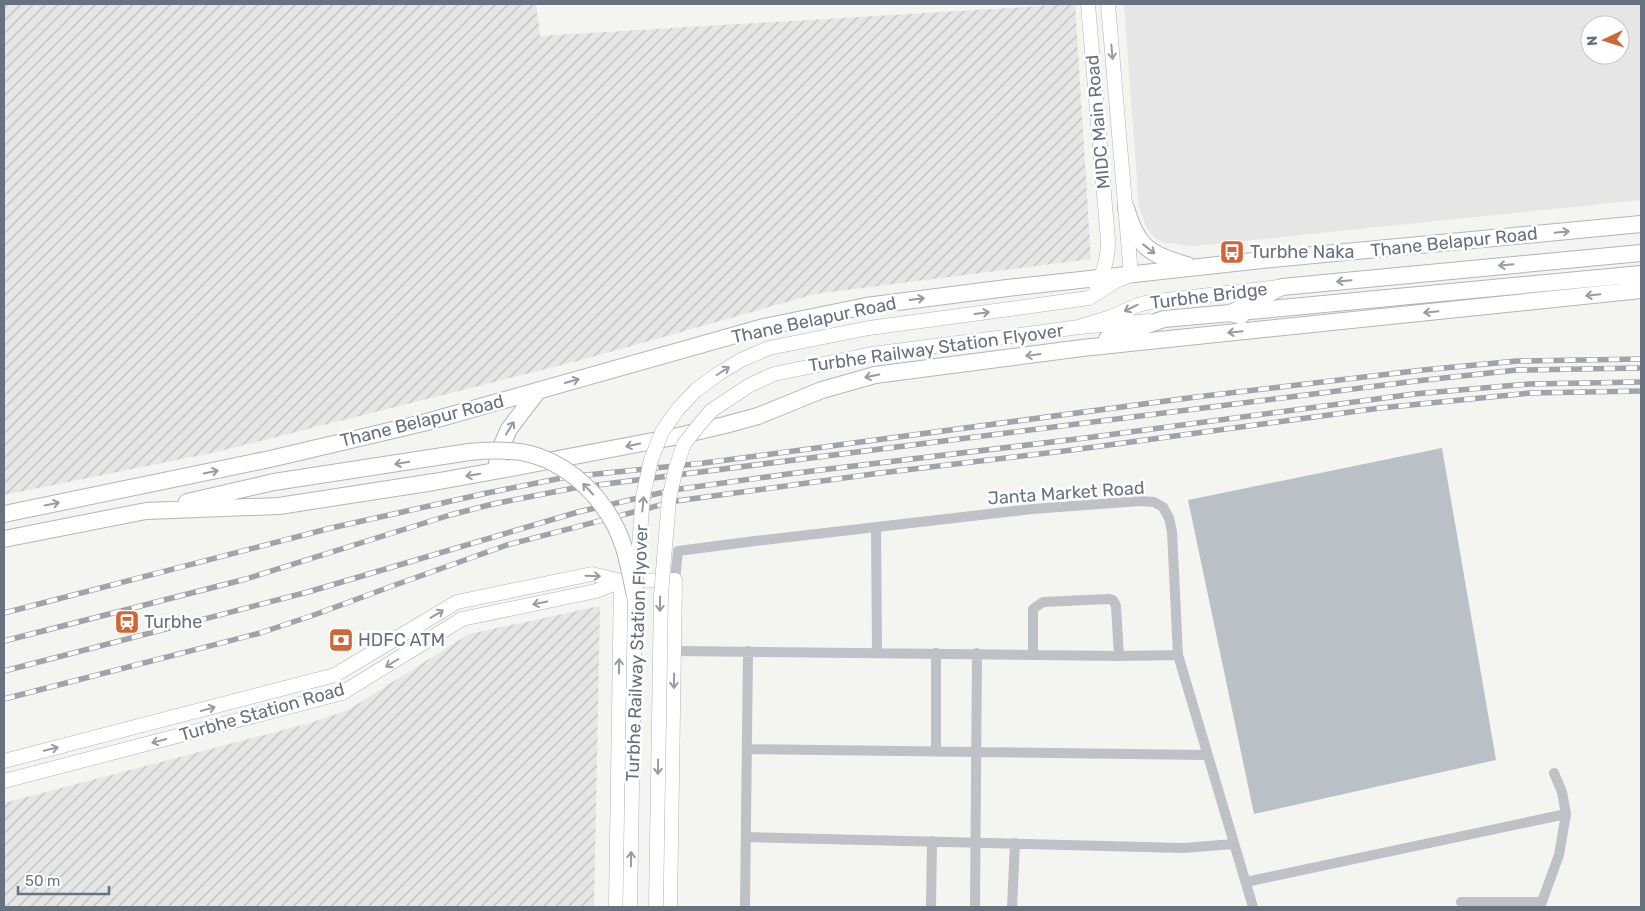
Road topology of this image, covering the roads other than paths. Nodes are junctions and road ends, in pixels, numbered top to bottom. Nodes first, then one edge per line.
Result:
1 (1088, 4) edge
2 (1108, 4) edge
3 (1126, 208) junction
4 (1641, 224) edge
5 (1128, 239) junction
6 (1108, 240) junction
7 (1641, 253) edge
8 (1197, 268) junction
9 (1641, 274) edge
10 (1130, 275) junction
11 (1101, 278) junction
12 (1074, 281) junction
13 (1282, 287) junction
14 (1641, 290) edge
15 (1077, 301) junction
16 (1232, 313) junction
17 (1164, 319) junction
18 (1287, 326) junction
19 (1079, 327) junction
20 (1082, 348) junction
21 (538, 391) junction
22 (495, 471) junction
23 (146, 511) junction
24 (4, 514) edge
25 (876, 527) junction
26 (4, 539) edge
27 (675, 580) junction
28 (621, 581) junction
29 (635, 596) junction
30 (674, 651) junction
31 (748, 651) junction
32 (877, 652) junction
33 (936, 653) junction
34 (977, 653) junction
35 (1033, 654) junction
36 (1178, 655) junction
37 (1119, 656) junction
38 (189, 714) junction
39 (194, 732) junction
40 (747, 749) junction
41 (936, 752) junction
42 (976, 752) junction
43 (1208, 755) junction
44 (4, 761) edge
45 (1554, 773) dead end
46 (4, 781) edge
47 (1566, 814) junction
48 (746, 837) junction
49 (932, 841) junction
50 (975, 842) junction
51 (1015, 843) junction
52 (1234, 844) junction
53 (1246, 882) junction
54 (1461, 902) dead end
55 (1252, 905) edge
56 (1541, 905) edge
57 (616, 907) edge
58 (630, 907) edge
59 (656, 907) edge
60 (670, 907) edge
61 (744, 907) edge
62 (931, 907) edge
63 (975, 907) edge
64 (1012, 907) edge
65 (1241, 907) edge

1 - 6 main road, MIDC Main Road
2 -> 3 main road, MIDC Main Road
3 - 5 main road, MIDC Main Road
3 -> 8 main road
8 -> 4 main road, Thane Belapur Road
5 - 6 main road
5 - 10 main road, MIDC Main Road
6 - 11 main road, MIDC Main Road
6 - 12 main road
7 -> 13 main road, Thane Belapur Road
8 - 10 main road, Thane Belapur Road
9 - 16 main road
10 - 11 main road, Thane Belapur Road
10 - 15 main road, Turbhe Bridge
11 - 12 main road, Thane Belapur Road
11 - 15 main road
21 -> 12 main road, Thane Belapur Road
13 - 16 main road
13 -> 19 main road, Turbhe Bridge
14 -> 18 main road
29 -> 15 main road, Turbhe Railway Station Flyover, bridge
16 - 17 main road
16 - 18 main road
17 - 19 main road
17 - 20 main road
18 -> 20 main road
19 -> 59 main road, Turbhe Railway Station Flyover, bridge
20 -> 22 main road
22 -> 21 main road
24 -> 21 main road, Thane Belapur Road
22 -> 23 main road
23 - 26 main road
29 -> 23 main road, bridge
25 - 27 street, Janta Market Road
25 - 32 street
25 - 36 street, Janta Market Road
27 - 28 main road, Turbhe Station Road
27 - 30 main road
38 -> 28 main road, Turbhe Station Road
28 -> 39 main road, Turbhe Station Road
57 -> 28 main road
58 -> 29 main road, Turbhe Railway Station Flyover, bridge
30 - 31 street
30 -> 60 main road
31 - 32 street
31 - 40 street
32 - 33 street
33 - 34 street
33 - 41 street
34 - 35 street
34 - 42 street
35 - 37 street
35 - 37 street
36 - 37 street
36 - 43 street, Janta Market Road
38 - 39 main road
44 -> 38 main road, Turbhe Station Road
39 -> 46 main road, Turbhe Station Road
40 - 41 street
40 - 48 street
41 - 42 street
42 - 43 street
42 - 50 street
43 - 52 street, Janta Market Road
45 - 47 street
47 - 53 street
47 - 56 street
48 - 49 street
48 - 61 street
49 - 50 street
49 - 62 street
50 - 51 street
50 - 63 street
51 - 52 street
51 - 64 street
52 - 53 street, Janta Market Road
53 - 55 street, Janta Market Road
54 - 56 street
55 - 65 street

